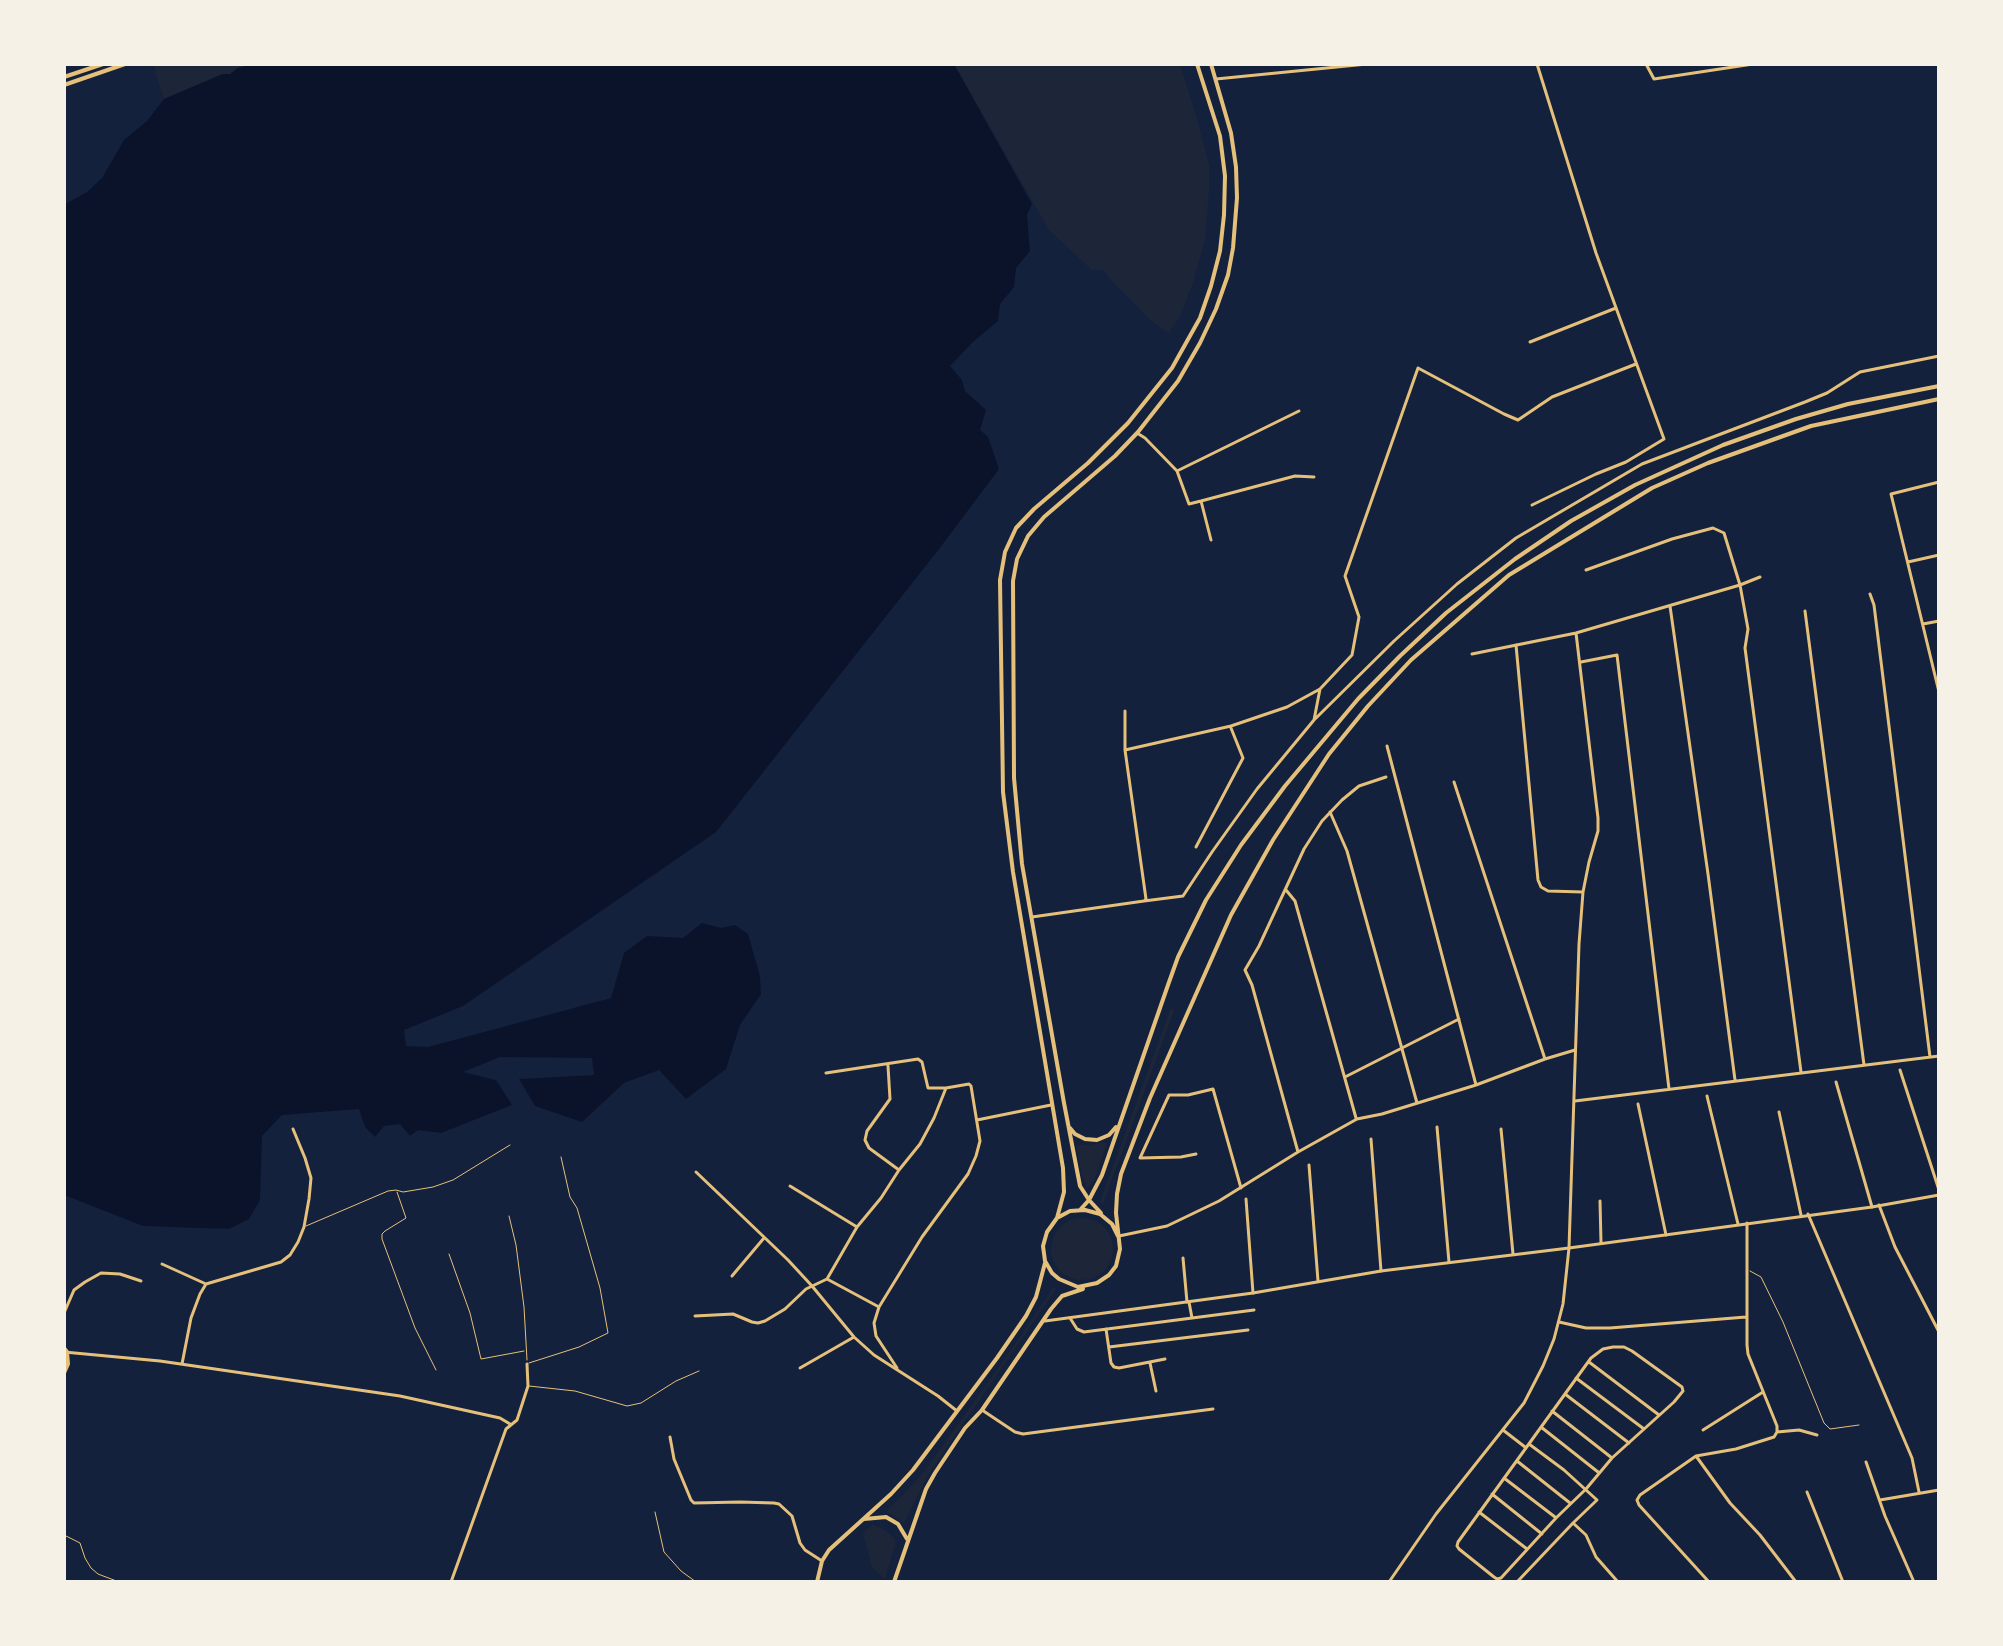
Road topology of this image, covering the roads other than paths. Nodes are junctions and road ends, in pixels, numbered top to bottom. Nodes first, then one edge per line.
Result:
1 (103, 64) edge
2 (125, 64) edge
3 (1197, 64) edge
4 (1211, 64) edge
5 (1367, 64) edge
6 (1537, 64) edge
7 (1646, 64) edge
8 (1709, 64) edge
9 (1753, 64) edge
10 (1711, 71) junction
11 (64, 77) edge
12 (1216, 79) junction
13 (64, 85) edge
14 (1226, 114) junction
15 (1215, 117) junction
16 (1236, 156) junction
17 (1224, 158) junction
18 (1616, 308) junction
19 (1530, 342) dead end
20 (1939, 356) edge
21 (1636, 364) junction
22 (1939, 386) edge
23 (1939, 399) edge
24 (1299, 411) dead end
25 (1137, 433) junction
26 (1177, 471) junction
27 (1314, 477) dead end
28 (1939, 482) edge
29 (1050, 496) junction
30 (1201, 501) junction
31 (1059, 504) junction
32 (1532, 505) dead end
33 (1211, 540) dead end
34 (1939, 555) edge
35 (1907, 562) junction
36 (1586, 570) dead end
37 (1760, 577) dead end
38 (1740, 585) junction
39 (1870, 594) dead end
40 (1670, 606) junction
41 (1805, 611) dead end
42 (1939, 621) edge
43 (1923, 624) junction
44 (1576, 633) junction
45 (1516, 645) junction
46 (1472, 654) dead end
47 (1581, 662) junction
48 (1320, 689) junction
49 (1939, 692) edge
50 (1125, 711) dead end
51 (1314, 720) junction
52 (1231, 726) junction
53 (1387, 746) dead end
54 (1125, 750) junction
55 (1386, 777) dead end
56 (1454, 782) dead end
57 (1330, 812) junction
58 (1196, 847) dead end
59 (1286, 890) junction
60 (1583, 892) junction
61 (1145, 899) junction
62 (1032, 917) junction
63 (1021, 919) junction
64 (1459, 1019) junction
65 (1402, 1048) junction
66 (1575, 1050) junction
67 (1939, 1056) edge
68 (1930, 1057) junction
69 (1545, 1059) junction
70 (887, 1065) junction
71 (1864, 1065) junction
72 (1900, 1070) dead end
73 (1801, 1072) junction
74 (826, 1073) dead end
75 (1345, 1077) junction
76 (1735, 1080) junction
77 (1836, 1082) dead end
78 (1476, 1085) junction
79 (946, 1088) junction
80 (1669, 1089) junction
81 (1707, 1096) dead end
82 (1575, 1101) junction
83 (1064, 1103) junction
84 (1417, 1103) junction
85 (1638, 1104) dead end
86 (1051, 1105) junction
87 (1779, 1112) dead end
88 (1357, 1119) junction
89 (977, 1120) junction
90 (1120, 1122) junction
91 (1069, 1127) junction
92 (1437, 1127) dead end
93 (293, 1129) dead end
94 (1501, 1129) dead end
95 (1371, 1139) dead end
96 (510, 1145) dead end
97 (1298, 1152) junction
98 (1196, 1154) dead end
99 (561, 1157) dead end
100 (1309, 1165) dead end
101 (899, 1170) junction
102 (696, 1172) dead end
103 (790, 1186) dead end
104 (1241, 1188) junction
105 (396, 1190) junction
106 (1939, 1192) edge
107 (1246, 1199) dead end
108 (1089, 1200) junction
109 (1600, 1201) dead end
110 (1879, 1205) junction
111 (1872, 1207) junction
112 (1080, 1210) junction
113 (1808, 1214) junction
114 (1801, 1215) junction
115 (509, 1216) dead end
116 (1057, 1218) junction
117 (1108, 1220) junction
118 (1747, 1223) junction
119 (1738, 1224) junction
120 (304, 1227) junction
121 (857, 1227) junction
122 (1666, 1235) junction
123 (1118, 1236) junction
124 (764, 1238) junction
125 (1601, 1243) junction
126 (1569, 1248) junction
127 (449, 1254) dead end
128 (1513, 1254) junction
129 (1183, 1258) dead end
130 (1045, 1261) junction
131 (162, 1264) dead end
132 (1449, 1264) junction
133 (1747, 1270) junction
134 (1381, 1271) junction
135 (732, 1276) dead end
136 (827, 1279) junction
137 (141, 1281) dead end
138 (1318, 1281) junction
139 (206, 1284) junction
140 (812, 1286) junction
141 (1090, 1286) junction
142 (1253, 1293) junction
143 (1188, 1302) junction
144 (879, 1307) junction
145 (1254, 1310) dead end
146 (64, 1313) edge
147 (695, 1316) dead end
148 (1746, 1317) junction
149 (1070, 1318) junction
150 (1192, 1318) junction
151 (1041, 1321) junction
152 (1559, 1322) junction
153 (1106, 1329) junction
154 (1248, 1330) dead end
155 (1939, 1332) edge
156 (854, 1337) junction
157 (1109, 1347) junction
158 (65, 1351) edge
159 (527, 1351) junction
160 (1165, 1359) dead end
161 (1150, 1362) junction
162 (1589, 1362) junction
163 (182, 1364) junction
164 (527, 1364) junction
165 (800, 1368) dead end
166 (897, 1368) junction
167 (436, 1370) dead end
168 (699, 1371) dead end
169 (64, 1373) edge
170 (1576, 1378) junction
171 (528, 1386) junction
172 (1156, 1391) dead end
173 (1763, 1392) junction
174 (1565, 1394) junction
175 (1213, 1409) dead end
176 (982, 1410) junction
177 (1552, 1411) junction
178 (958, 1412) junction
179 (1659, 1415) junction
180 (510, 1424) junction
181 (1859, 1425) dead end
182 (1541, 1427) junction
183 (1644, 1429) junction
184 (1503, 1430) junction
185 (1703, 1430) dead end
186 (1777, 1432) junction
187 (1817, 1435) dead end
188 (670, 1437) dead end
189 (1629, 1443) junction
190 (1527, 1446) junction
191 (1696, 1456) junction
192 (1612, 1458) junction
193 (1517, 1461) junction
194 (1866, 1462) dead end
195 (1599, 1473) junction
196 (1504, 1478) junction
197 (1586, 1489) junction
198 (1939, 1490) edge
199 (1807, 1492) dead end
200 (1919, 1492) junction
201 (1492, 1494) junction
202 (1880, 1500) junction
203 (1571, 1504) junction
204 (655, 1512) dead end
205 (1479, 1512) junction
206 (1556, 1518) junction
207 (862, 1519) junction
208 (1573, 1523) junction
209 (1542, 1534) junction
210 (64, 1535) edge
211 (907, 1539) junction
212 (1527, 1549) junction
213 (822, 1561) junction
214 (119, 1582) edge
215 (451, 1582) edge
216 (696, 1582) edge
217 (817, 1582) edge
218 (894, 1582) edge
219 (1389, 1582) edge
220 (1517, 1582) edge
221 (1618, 1582) edge
222 (1709, 1582) edge
223 (1796, 1582) edge
224 (1843, 1582) edge
225 (1914, 1582) edge

1 - 11 main road
2 - 13 main road
3 - 15 main road
4 - 12 main road
5 - 12 street
6 - 18 street
7 - 10 street
8 - 10 street
9 - 10 street
12 - 14 main road
14 - 15 main road
14 - 16 main road
15 - 17 main road
16 - 17 main road
16 - 25 main road
17 - 29 main road
18 - 19 street
18 - 21 street
20 - 51 street
21 - 32 street
21 - 48 street
22 - 90 main road
23 - 123 main road
24 - 26 street
25 - 26 street
25 - 31 main road
26 - 30 street
27 - 30 street
28 - 35 street
29 - 31 main road
29 - 63 main road
30 - 33 street
31 - 62 main road
34 - 35 street
35 - 43 street
36 - 38 street
37 - 38 street
38 - 40 street
38 - 73 street
39 - 68 street
40 - 44 street
40 - 76 street
41 - 71 street
42 - 43 street
43 - 49 street
44 - 45 street
44 - 47 street
45 - 46 street
45 - 60 street
47 - 60 street
47 - 80 street
48 - 51 street
48 - 52 street
50 - 54 street
51 - 61 street
52 - 54 street
52 - 58 street
53 - 64 street
54 - 61 street
55 - 57 street
56 - 69 street
57 - 59 street
57 - 65 street
59 - 75 street
59 - 97 street
60 - 66 street
61 - 62 street
62 - 63 main road
62 - 83 main road
63 - 86 main road
64 - 65 street
64 - 78 street
65 - 75 street
65 - 84 street
66 - 69 street
66 - 82 street
67 - 68 street
68 - 71 street
69 - 78 street
70 - 74 street
70 - 79 street
70 - 101 street
71 - 73 street
72 - 106 street
73 - 76 street
75 - 88 street
76 - 80 street
77 - 111 street
78 - 84 street
79 - 89 street
79 - 101 street
80 - 82 street
81 - 119 street
82 - 126 street
83 - 86 main road
83 - 91 main road
84 - 88 street
85 - 122 street
86 - 89 street
86 - 116 main road
87 - 114 street
88 - 97 street
89 - 144 street
90 - 91 main road
90 - 108 main road
91 - 108 main road
92 - 132 street
93 - 120 street
94 - 128 street
95 - 134 street
96 - 105 lane
97 - 104 street
98 - 104 street
99 - 164 lane
100 - 138 street
101 - 121 street
102 - 124 street
103 - 121 street
104 - 123 street
105 - 120 lane
105 - 167 lane
106 - 110 street
107 - 142 street
108 - 112 main road
108 - 117 main road
109 - 125 street
110 - 111 street
110 - 155 street
111 - 113 street
112 - 116 main road
112 - 117 main road
113 - 114 street
113 - 200 street
114 - 118 street
115 - 159 lane
116 - 130 main road
117 - 123 main road
118 - 119 street
118 - 133 street
119 - 122 street
120 - 139 street
121 - 136 street
122 - 125 street
123 - 141 main road
124 - 135 street
124 - 140 street
125 - 126 street
126 - 128 street
126 - 152 street
127 - 159 lane
128 - 132 street
129 - 143 street
130 - 141 main road
130 - 178 main road
131 - 139 street
132 - 134 street
133 - 148 street
133 - 181 lane
134 - 138 street
136 - 140 street
136 - 144 street
137 - 146 street
138 - 142 street
139 - 163 street
140 - 147 street
140 - 156 street
141 - 151 main road
142 - 143 street
143 - 149 street
143 - 150 street
144 - 166 street
145 - 150 street
148 - 152 street
148 - 173 street
149 - 151 street
149 - 153 street
150 - 153 street
151 - 176 main road
152 - 184 street
153 - 157 street
154 - 157 street
156 - 165 street
156 - 166 street
157 - 161 street
158 - 163 street
158 - 169 main road
159 - 164 lane
160 - 161 street
161 - 172 street
162 - 170 street
162 - 179 street
162 - 179 street
163 - 180 street
164 - 171 street
166 - 178 street
168 - 171 lane
170 - 174 street
170 - 183 street
171 - 180 street
173 - 185 street
173 - 186 street
174 - 177 street
174 - 189 street
175 - 176 street
176 - 211 main road
177 - 182 street
177 - 192 street
178 - 207 main road
179 - 183 street
180 - 215 street
182 - 190 street
182 - 195 street
183 - 189 street
184 - 190 street
184 - 219 street
186 - 187 street
186 - 191 street
188 - 213 street
189 - 192 street
190 - 193 street
190 - 197 street
191 - 222 street
191 - 223 street
192 - 195 street
193 - 196 street
193 - 203 street
194 - 202 street
195 - 197 street
196 - 201 street
196 - 206 street
197 - 203 street
197 - 208 street
198 - 200 street
199 - 224 street
200 - 202 street
201 - 205 street
201 - 209 street
202 - 225 street
203 - 206 street
204 - 216 lane
205 - 212 street
205 - 212 street
206 - 209 street
207 - 211 main road
207 - 213 main road
208 - 220 street
208 - 221 street
209 - 212 street
210 - 214 lane
211 - 218 main road
213 - 217 main road

